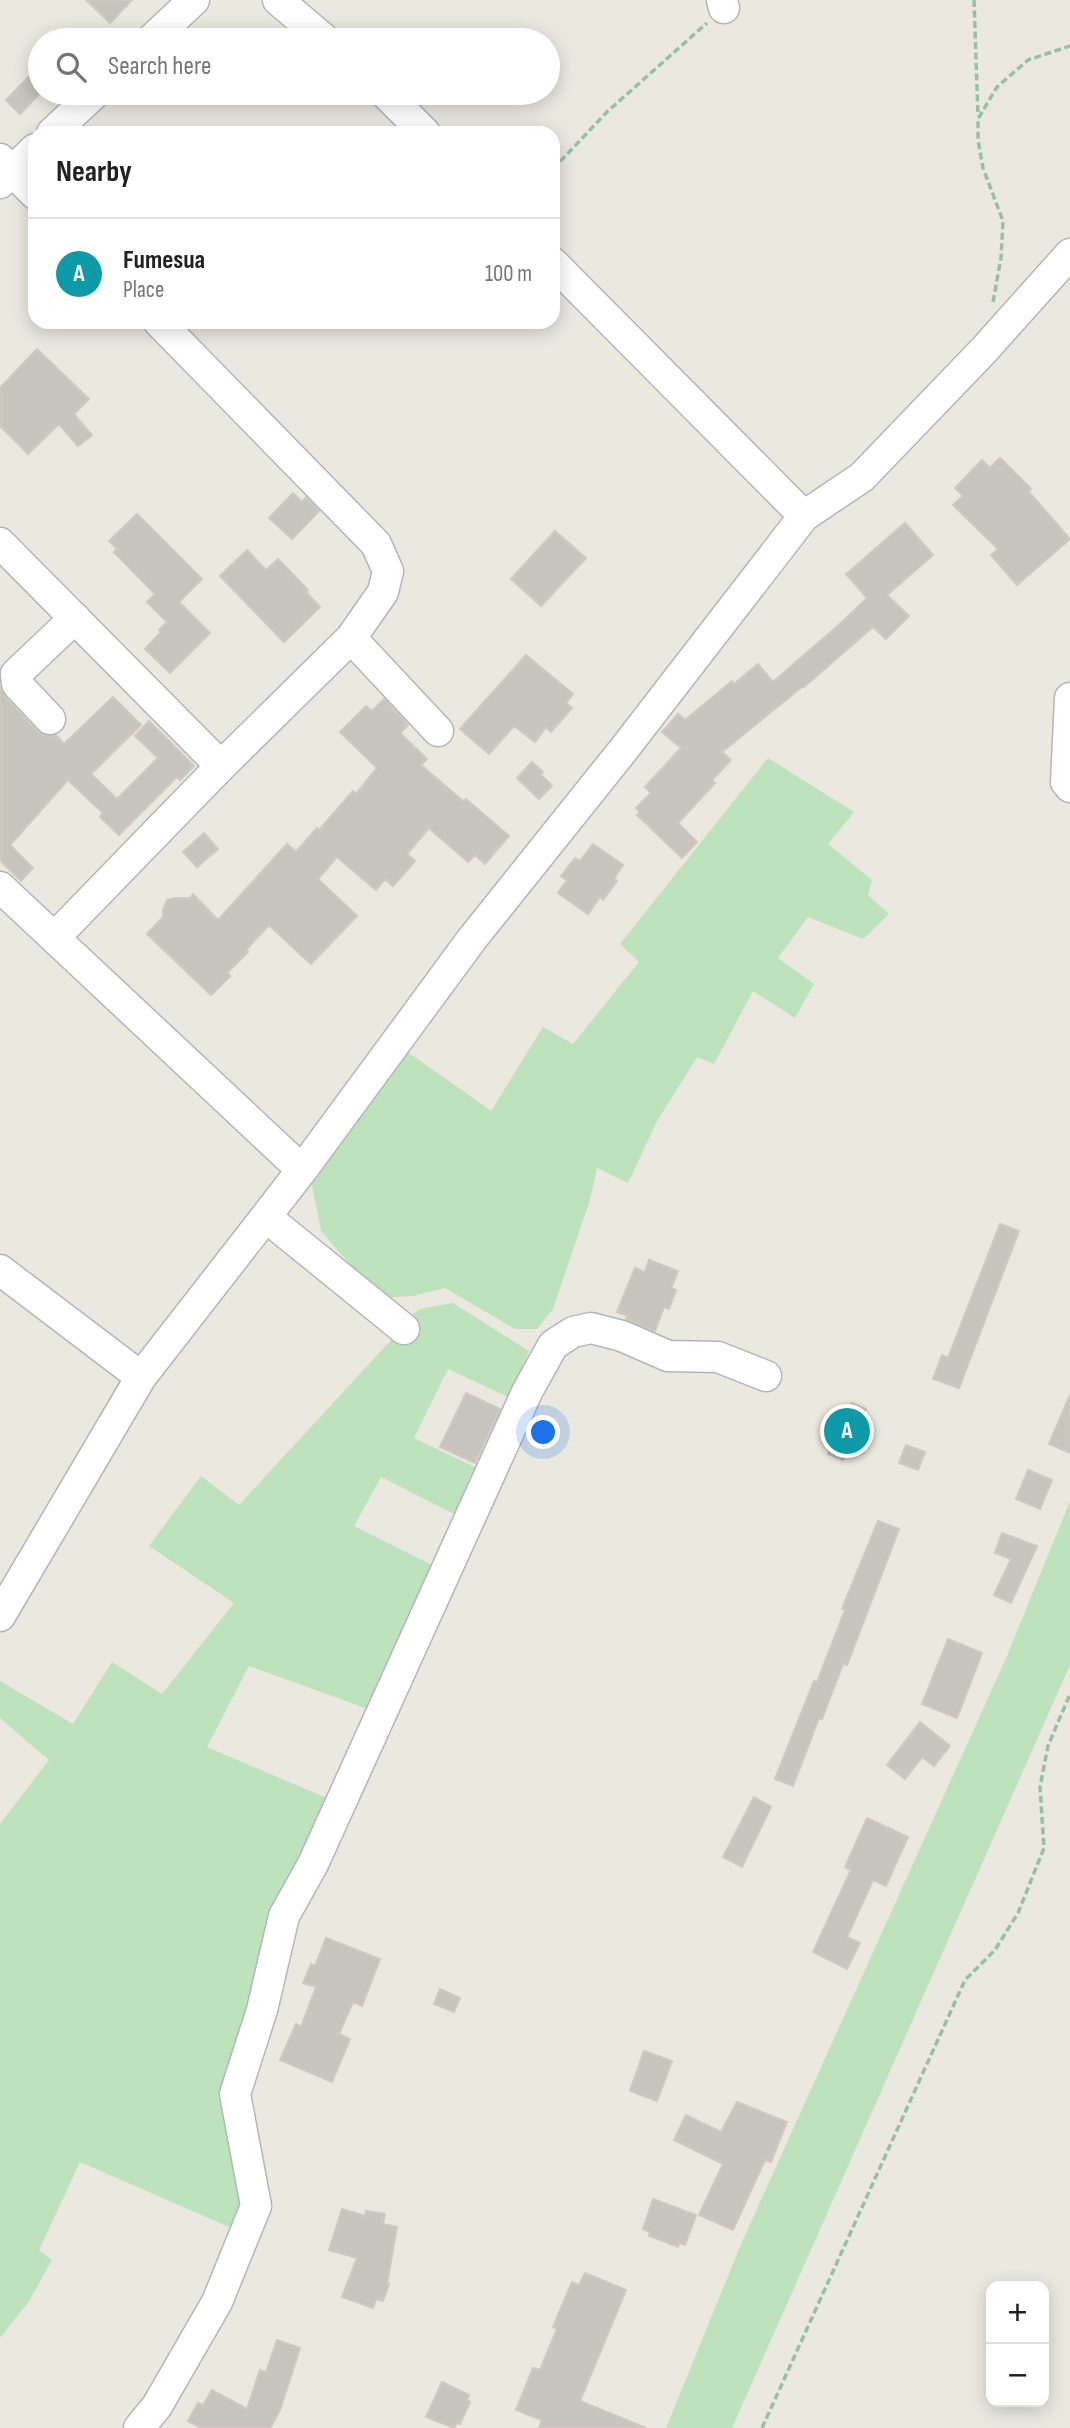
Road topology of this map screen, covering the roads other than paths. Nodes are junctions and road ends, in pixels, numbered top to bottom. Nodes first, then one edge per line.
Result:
1 (194, 0) edge
2 (278, 0) edge
3 (164, 28) edge
4 (312, 28) edge
5 (82, 105) edge
6 (397, 105) edge
7 (60, 126) edge
8 (418, 126) edge
9 (28, 154) edge
10 (4, 171) edge
11 (28, 189) edge
12 (1070, 254) edge
13 (560, 270) edge
14 (166, 329) edge
15 (804, 516) junction
16 (0, 542) edge
17 (75, 618) junction
18 (351, 638) junction
19 (1070, 698) edge
20 (50, 719) dead end
21 (438, 731) dead end
22 (221, 766) junction
23 (1070, 787) edge
24 (0, 887) edge
25 (55, 937) junction
26 (302, 1170) junction
27 (266, 1217) junction
28 (0, 1270) edge
29 (404, 1329) dead end
30 (766, 1376) dead end
31 (141, 1377) junction
32 (0, 1616) edge
33 (139, 2428) edge

1 - 3 street
2 - 4 street
5 - 7 street
6 - 8 street
9 - 10 street
10 - 11 street
12 - 15 street
13 - 15 street
14 - 18 street
15 - 26 street
16 - 17 street
17 - 20 street
17 - 22 street
18 - 21 street
18 - 22 street
19 - 23 street
22 - 25 street
24 - 25 street
25 - 26 street
26 - 27 street
27 - 29 street
27 - 31 street
28 - 31 street
30 - 33 street
31 - 32 street

